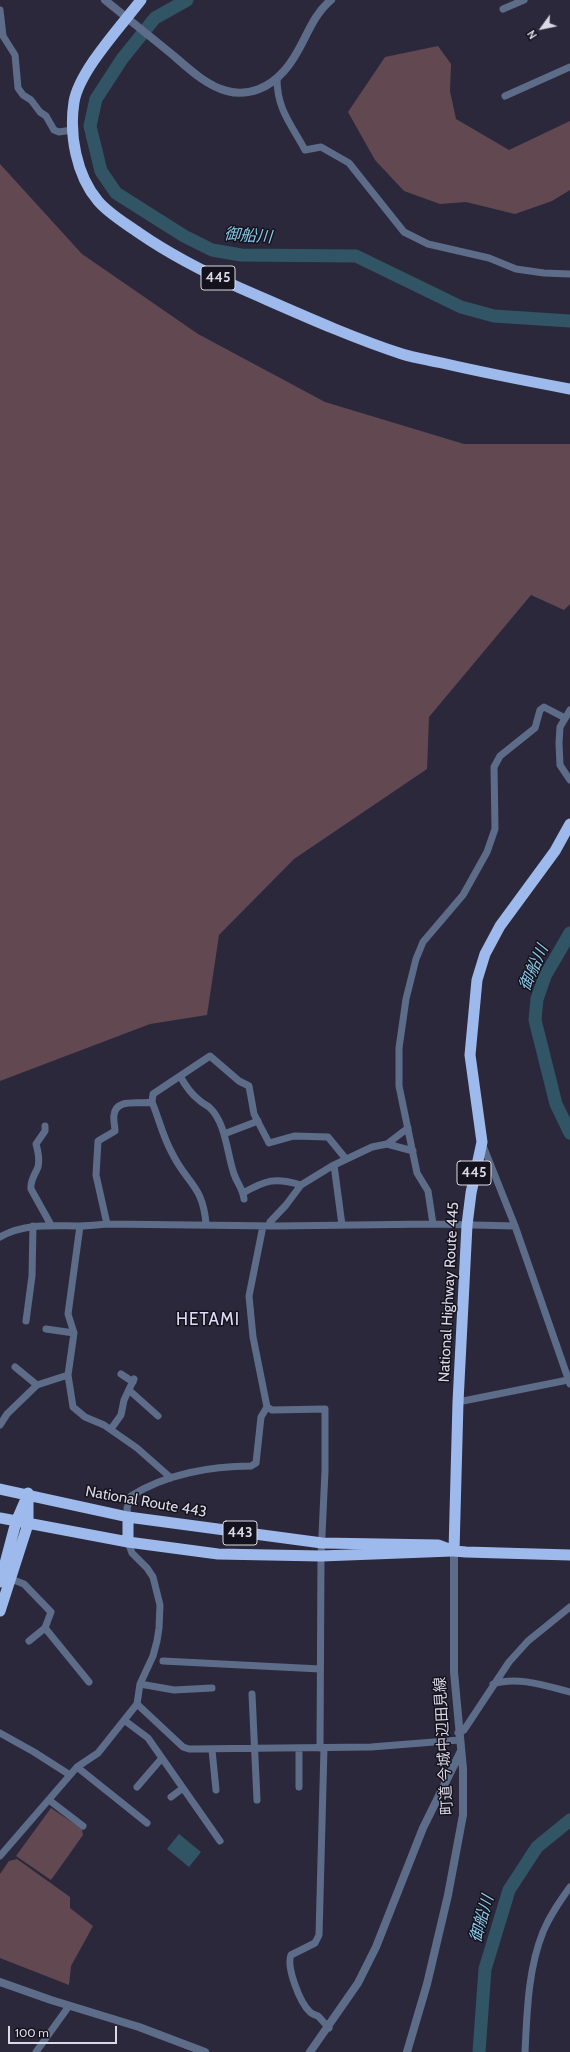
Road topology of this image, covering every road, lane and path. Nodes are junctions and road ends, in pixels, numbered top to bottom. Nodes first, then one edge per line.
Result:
1 (105, 0) edge
2 (141, 0) edge
3 (331, 0) edge
4 (524, 0) edge
5 (503, 9) dead end
6 (0, 10) edge
7 (130, 21) junction
8 (570, 67) edge
9 (277, 79) junction
10 (505, 96) dead end
11 (72, 130) junction
12 (570, 274) edge
13 (570, 389) edge
14 (570, 710) edge
15 (565, 718) junction
16 (570, 780) edge
17 (570, 824) edge
18 (180, 1076) junction
19 (152, 1102) junction
20 (258, 1121) junction
21 (45, 1126) dead end
22 (408, 1128) junction
23 (224, 1134) junction
24 (482, 1142) junction
25 (387, 1144) junction
26 (413, 1151) junction
27 (346, 1159) junction
28 (334, 1165) junction
29 (301, 1185) junction
30 (107, 1224) junction
31 (206, 1224) junction
32 (433, 1224) junction
33 (51, 1225) junction
34 (342, 1225) junction
35 (467, 1225) junction
36 (33, 1226) junction
37 (80, 1226) junction
38 (266, 1226) junction
39 (515, 1226) junction
40 (0, 1237) edge
41 (26, 1321) dead end
42 (46, 1329) dead end
43 (74, 1333) junction
44 (566, 1362) edge
45 (15, 1367) dead end
46 (121, 1374) dead end
47 (68, 1375) junction
48 (569, 1382) edge
49 (37, 1385) junction
50 (129, 1390) junction
51 (458, 1402) junction
52 (267, 1407) junction
53 (158, 1416) dead end
54 (0, 1425) edge
55 (111, 1429) junction
56 (171, 1478) junction
57 (0, 1489) edge
58 (28, 1493) junction
59 (128, 1516) junction
60 (0, 1518) edge
61 (16, 1522) junction
62 (28, 1524) junction
63 (128, 1542) junction
64 (322, 1544) junction
65 (454, 1551) junction
66 (570, 1555) edge
67 (321, 1556) junction
68 (5, 1580) edge
69 (570, 1607) edge
70 (0, 1611) edge
71 (45, 1628) junction
72 (29, 1641) dead end
73 (163, 1661) dead end
74 (320, 1669) junction
75 (90, 1682) dead end
76 (140, 1684) junction
77 (493, 1684) junction
78 (212, 1688) dead end
79 (570, 1692) edge
80 (252, 1694) dead end
81 (137, 1704) junction
82 (124, 1720) junction
83 (0, 1733) edge
84 (459, 1736) junction
85 (298, 1748) junction
86 (322, 1748) junction
87 (255, 1749) junction
88 (212, 1750) junction
89 (461, 1751) junction
90 (162, 1758) junction
91 (77, 1767) junction
92 (70, 1775) junction
93 (137, 1787) dead end
94 (299, 1787) dead end
95 (183, 1788) junction
96 (216, 1790) dead end
97 (171, 1797) dead end
98 (49, 1800) junction
99 (257, 1800) dead end
100 (146, 1823) dead end
101 (83, 1826) dead end
102 (220, 1841) dead end
103 (0, 1855) edge
104 (570, 1887) edge
105 (0, 1982) edge
106 (69, 2006) junction
107 (329, 2028) junction
108 (36, 2052) edge
109 (205, 2052) edge
110 (310, 2052) edge
111 (407, 2052) edge
112 (526, 2052) edge

1 - 7 street
2 - 7 highway, 445
3 - 9 street
4 - 5 street
6 - 11 street
7 - 9 street
7 - 11 highway, 445
8 - 10 street
9 - 12 street
11 - 13 highway, 445
14 - 15 street
15 - 16 street
15 - 22 street
17 - 24 highway, National Highway Route 445 / 445
18 - 19 street
18 - 20 street
18 - 23 street
19 - 30 street
19 - 31 street
20 - 23 street
20 - 27 street
21 - 33 street
22 - 25 street
22 - 26 street
23 - 29 street
24 - 35 highway, National Highway Route 445 / 445
24 - 39 street
25 - 26 street
25 - 27 street
26 - 32 street
27 - 28 street
28 - 29 street
28 - 34 street
29 - 38 street
30 - 31 street
30 - 37 street
31 - 38 street
32 - 34 street
32 - 35 street
33 - 36 street
33 - 37 street
34 - 38 street
35 - 39 street
35 - 51 highway, National Highway Route 445 / 445
36 - 40 street
36 - 41 street
37 - 43 street
38 - 52 street
39 - 44 street
42 - 43 street
43 - 47 street
44 - 48 street
45 - 49 street
46 - 50 street
47 - 49 street
47 - 55 street
48 - 51 street
49 - 54 street
50 - 53 street
50 - 55 street
51 - 65 highway, National Highway Route 445 / 445
52 - 56 street
52 - 64 street
55 - 56 street
56 - 59 street
57 - 58 highway, National Route 443 / 443
58 - 59 highway, National Route 443 / 443
58 - 61 highway
58 - 62 highway
59 - 63 highway
59 - 64 highway, National Route 443 / 443
60 - 61 highway, National Route 443 / 443
61 - 62 highway, National Route 443 / 443
61 - 68 highway
62 - 63 highway, National Route 443 / 443
62 - 68 highway
63 - 67 highway, National Route 443 / 443
63 - 76 street
64 - 65 highway, National Route 443 / 443
64 - 67 street
65 - 66 highway, National Route 443 / 443
65 - 67 highway, National Route 443 / 443
65 - 84 street, 町道 今城中辺田見線
67 - 74 street
68 - 70 highway
68 - 71 street
69 - 77 street
71 - 72 street
71 - 75 street
73 - 74 street
74 - 86 street
76 - 78 street
76 - 81 street
77 - 79 street
77 - 84 street
80 - 87 street
81 - 82 street
81 - 88 street
82 - 90 street
82 - 91 street
83 - 92 street
84 - 86 street
84 - 89 street, 町道 今城中辺田見線
85 - 86 street
85 - 87 street
85 - 94 street
86 - 107 street
87 - 88 street
87 - 99 street
88 - 96 street
89 - 107 street
89 - 111 street, 町道 今城中辺田見線
90 - 93 street
90 - 95 street
91 - 92 street
91 - 100 street
92 - 98 street
95 - 97 street
95 - 102 street
98 - 101 street
98 - 103 street
104 - 112 street
105 - 106 street
106 - 108 street
106 - 109 street
107 - 110 street

